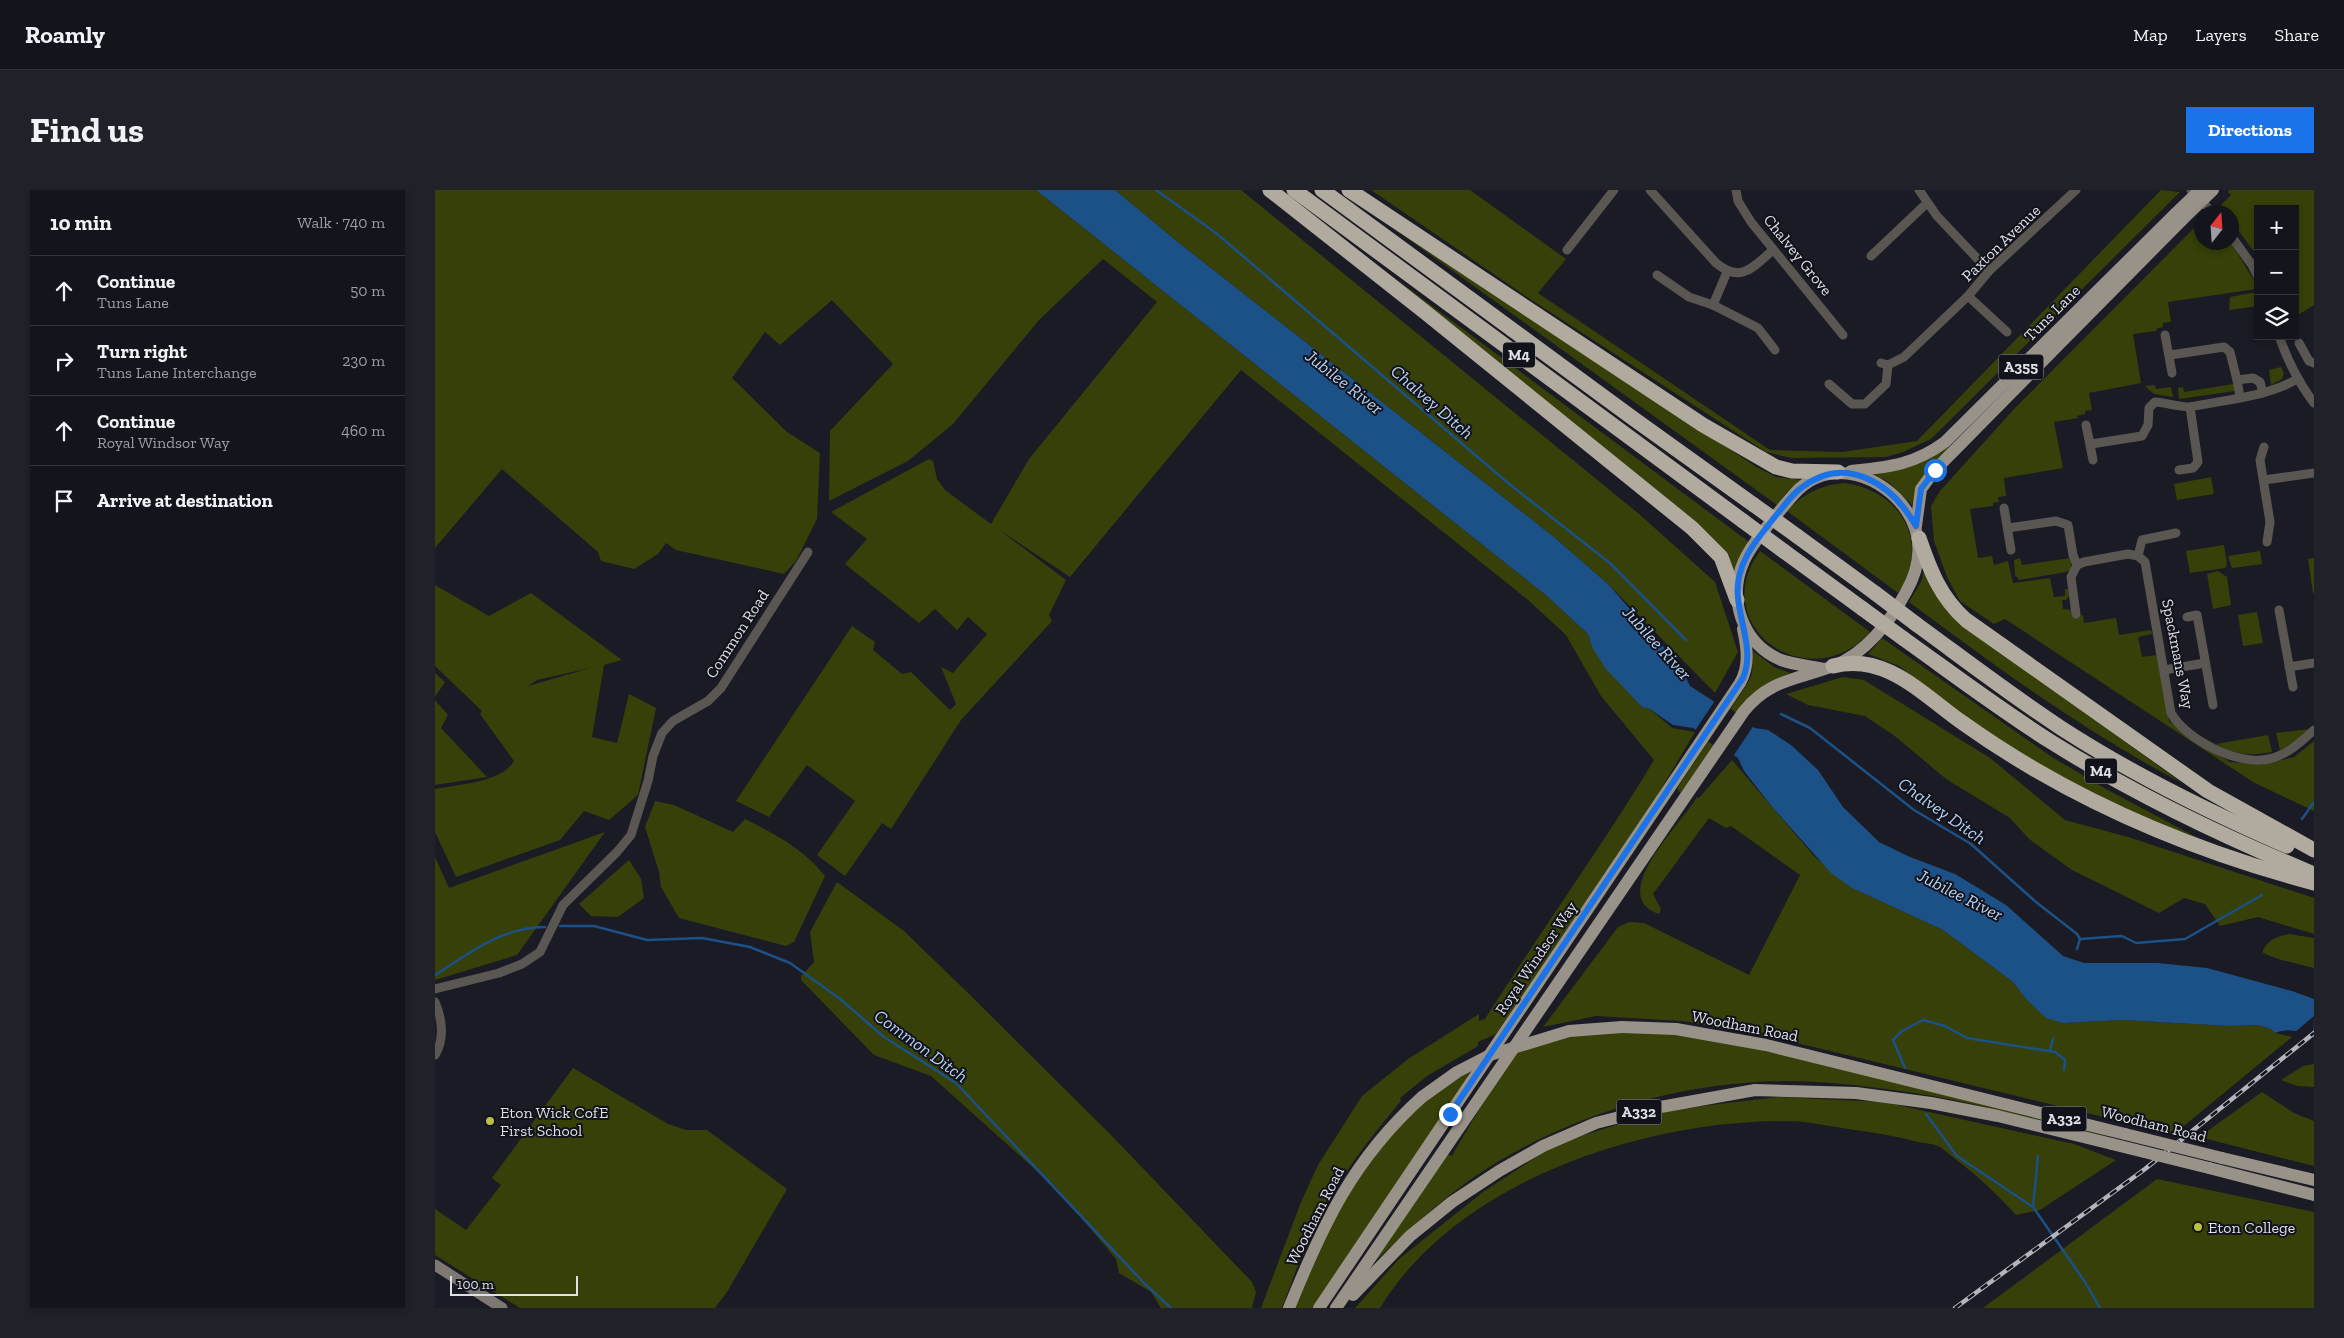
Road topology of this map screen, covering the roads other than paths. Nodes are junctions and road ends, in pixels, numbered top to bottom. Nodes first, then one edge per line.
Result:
1 (1270, 190) edge
2 (1294, 190) edge
3 (1322, 190) edge
4 (1349, 190) edge
5 (1614, 190) edge
6 (1650, 190) edge
7 (1736, 190) edge
8 (1919, 190) edge
9 (2076, 190) edge
10 (2194, 190) edge
11 (2213, 190) edge
12 (1927, 203) junction
13 (2207, 205) edge
14 (2178, 218) junction
15 (2239, 247) edge
16 (1567, 250) dead end
17 (1773, 250) junction
18 (1871, 256) dead end
19 (2254, 268) edge
20 (1989, 271) junction
21 (1727, 272) junction
22 (1657, 275) dead end
23 (1968, 296) junction
24 (1713, 305) junction
25 (2007, 332) dead end
26 (2165, 334) dead end
27 (1843, 335) dead end
28 (2281, 340) edge
29 (2299, 343) dead end
30 (1775, 350) dead end
31 (2170, 355) junction
32 (2314, 364) edge
33 (2173, 373) dead end
34 (2297, 379) junction
35 (2237, 380) junction
36 (1836, 386) dead end
37 (2263, 393) junction
38 (2240, 397) junction
39 (2314, 404) edge
40 (2191, 408) junction
41 (2087, 426) dead end
42 (2091, 444) junction
43 (2264, 447) dead end
44 (2093, 460) dead end
45 (2179, 470) dead end
46 (1839, 472) junction
47 (2314, 473) edge
48 (2264, 480) junction
49 (2004, 508) dead end
50 (2008, 528) junction
51 (1917, 532) junction
52 (2176, 532) dead end
53 (2267, 542) dead end
54 (2011, 550) dead end
55 (808, 552) dead end
56 (2138, 556) junction
57 (2077, 565) junction
58 (1737, 600) junction
59 (2279, 610) dead end
60 (2076, 614) dead end
61 (1740, 615) junction
62 (2187, 617) dead end
63 (2205, 662) junction
64 (2314, 662) edge
65 (1829, 667) junction
66 (2289, 667) junction
67 (2164, 670) junction
68 (2293, 687) dead end
69 (2213, 705) dead end
70 (2314, 730) edge
71 (2314, 850) edge
72 (2314, 856) edge
73 (2314, 874) edge
74 (2314, 883) edge
75 (435, 989) edge
76 (435, 1002) edge
77 (435, 1055) edge
78 (2314, 1180) edge
79 (2314, 1196) edge
80 (435, 1265) edge
81 (503, 1308) edge
82 (1289, 1308) edge
83 (1319, 1308) edge
84 (1336, 1308) edge
85 (1342, 1308) edge

1 - 58 highway, M4
2 - 73 highway, M4, bridge
3 - 72 highway, M4, bridge
4 - 46 highway, M4
5 - 16 street
6 - 21 street
7 - 17 street, Chalvey Grove
8 - 12 street
9 - 20 street, Paxton Avenue
10 - 13 street
10 - 14 main road, A355, bridge
11 - 14 main road, A355, bridge
12 - 18 street
12 - 20 street
14 - 46 main road, Tuns Lane / A355
14 - 51 main road, Tuns Lane / A355
15 - 19 street
17 - 21 street
17 - 27 street, Chalvey Grove
20 - 23 street, Paxton Avenue
21 - 24 street
22 - 24 street
23 - 25 street, Paxton Avenue
23 - 36 street, Paxton Avenue
24 - 30 street
26 - 31 street
28 - 34 street
29 - 32 street
31 - 33 street
31 - 35 street
34 - 37 street
34 - 39 street
35 - 37 street
35 - 38 street
37 - 38 street
38 - 40 street
40 - 42 street
40 - 45 street
41 - 42 street
42 - 44 street
43 - 48 street
46 - 51 main road
46 - 58 main road, Tuns Lane
47 - 48 street
48 - 53 street
49 - 50 street
50 - 54 street
50 - 57 street
51 - 65 main road, Tuns Lane
51 - 71 highway
52 - 56 street
55 - 75 street, Common Road
56 - 57 street
56 - 67 street, Spackmans Way
57 - 60 street
58 - 61 main road, Royal Windsor Way
59 - 66 street
61 - 65 main road
61 - 83 main road, Royal Windsor Way
62 - 63 street
63 - 67 street
63 - 69 street
64 - 66 street
65 - 74 highway, M4
65 - 84 main road, Royal Windsor Way
66 - 68 street
67 - 70 street, Spackmans Way
76 - 77 street
78 - 82 main road, Woodham Road / A332, bridge
79 - 85 main road, Woodham Road / A332, bridge
80 - 81 main road

